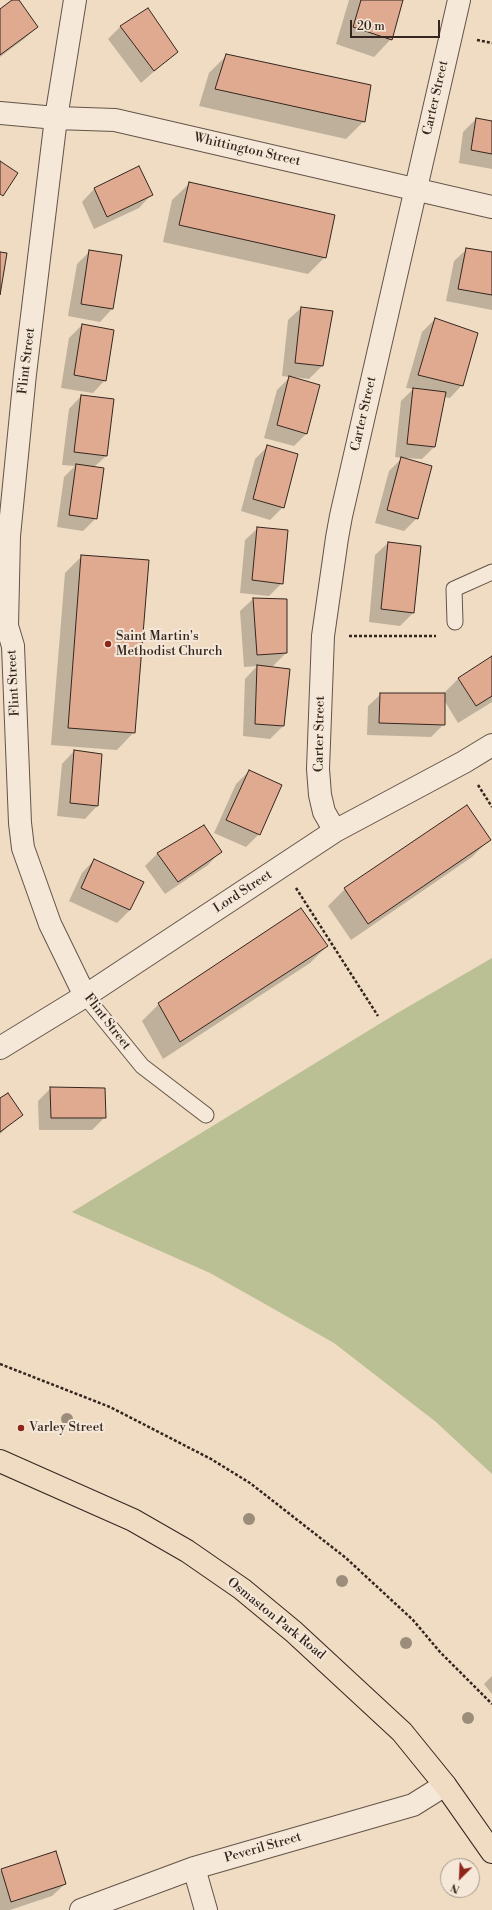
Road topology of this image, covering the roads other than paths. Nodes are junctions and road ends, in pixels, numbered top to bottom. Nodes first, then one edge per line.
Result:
1 (74, 0) edge
2 (459, 0) edge
3 (0, 113) edge
4 (56, 118) junction
5 (416, 189) junction
6 (492, 207) edge
7 (492, 572) edge
8 (455, 622) road end
9 (4, 627) edge
10 (492, 745) edge
11 (335, 831) junction
12 (85, 996) junction
13 (0, 1048) edge
14 (206, 1115) dead end
15 (0, 1461) edge
16 (445, 1785) junction
17 (492, 1852) edge
18 (194, 1868) junction
19 (81, 1910) edge
20 (206, 1910) edge

1 - 4 street, Flint Street
2 - 5 street, Carter Street
3 - 4 street, Whittington Street
4 - 5 street, Whittington Street
4 - 9 street, Flint Street
5 - 6 street, Whittington Street
5 - 11 street, Carter Street
7 - 8 lane
9 - 12 street, Flint Street
10 - 11 street, Lord Street
11 - 12 street, Lord Street
12 - 13 street, Lord Street
12 - 14 lane, Flint Street
15 - 16 highway, Osmaston Park Road
16 - 17 highway, Osmaston Park Road
16 - 18 street, Peveril Street
18 - 19 street, Peveril Street
18 - 20 street

